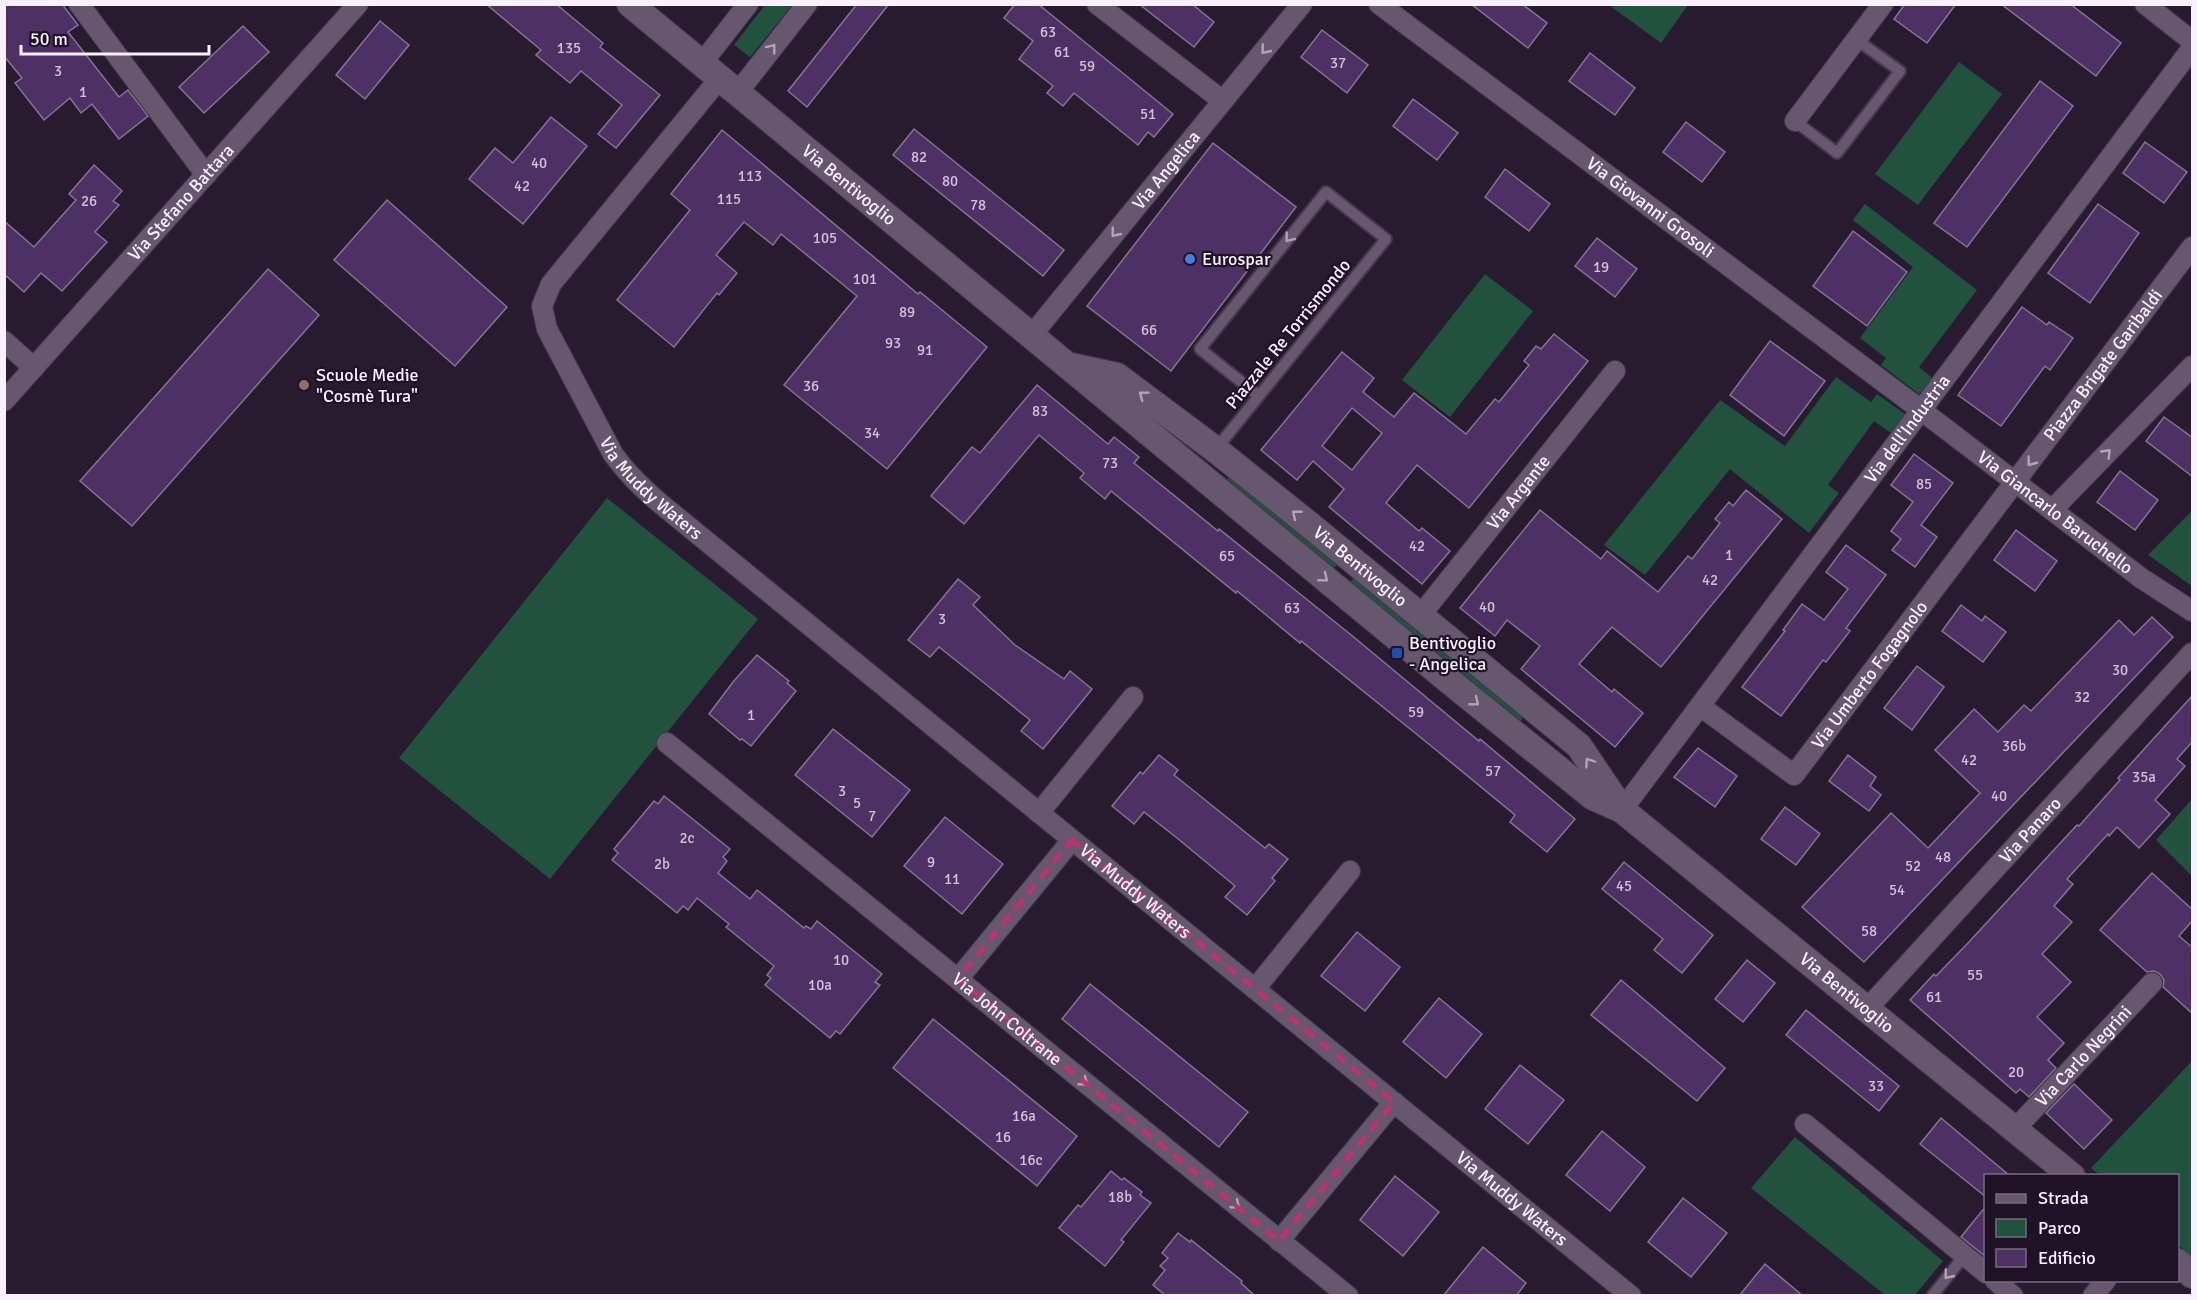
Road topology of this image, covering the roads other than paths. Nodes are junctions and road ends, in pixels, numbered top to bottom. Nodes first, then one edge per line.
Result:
1 (79, 4) edge
2 (358, 4) edge
3 (630, 4) edge
4 (748, 4) edge
5 (807, 4) edge
6 (1097, 4) edge
7 (1302, 4) edge
8 (1379, 4) edge
9 (1883, 4) edge
10 (2145, 4) edge
11 (1857, 40) junction
12 (2193, 41) edge
13 (2193, 48) edge
14 (720, 78) junction
15 (1223, 101) junction
16 (1795, 122) joint
17 (206, 175) junction
18 (2193, 247) edge
19 (1031, 336) junction
20 (4, 341) edge
21 (1066, 365) junction
22 (2193, 366) edge
23 (34, 368) junction
24 (1615, 371) dead end
25 (1259, 396) junction
26 (4, 401) edge
27 (1921, 410) junction
28 (1216, 450) junction
29 (1183, 463) junction
30 (2015, 482) junction
31 (1214, 488) junction
32 (2052, 510) junction
33 (2193, 611) edge
34 (1420, 616) junction
35 (2193, 653) edge
36 (1133, 697) dead end
37 (1700, 706) junction
38 (667, 743) dead end
39 (1622, 810) junction
40 (1039, 813) junction
41 (1072, 840) junction
42 (1350, 871) dead end
43 (958, 979) junction
44 (2152, 983) dead end
45 (1255, 989) junction
46 (1867, 1009) junction
47 (1394, 1102) junction
48 (1805, 1124) dead end
49 (2015, 1129) junction
50 (2070, 1174) edge
51 (1280, 1241) junction
52 (1965, 1256) junction
53 (2179, 1263) edge
54 (1984, 1271) edge
55 (2193, 1275) edge
56 (1996, 1282) edge
57 (2105, 1282) edge
58 (1348, 1296) edge
59 (1631, 1296) edge
60 (1932, 1296) edge
61 (2013, 1296) edge
62 (2093, 1296) edge

1 - 17 street
2 - 17 street, Via Stefano Battara
3 - 14 street, Via Bentivoglio
4 - 14 street
14 -> 5 street
6 - 15 street
7 -> 15 street, Via Angelica
8 - 27 street, Via Giovanni Grosoli
9 - 11 street
10 - 12 street
11 - 16 street
11 - 16 lane
13 - 27 street, Via dell'Industria
14 - 19 street, Via Bentivoglio
14 - 40 street, Via Muddy Waters
15 -> 19 street, Via Angelica
17 - 23 street, Via Stefano Battara
18 -> 30 street, Piazza Brigate Garibaldi
19 - 21 street, Via Bentivoglio
20 - 23 street
28 -> 21 street, Via Bentivoglio
21 - 29 street, Via Bentivoglio
32 -> 22 street
23 - 26 street, Via Stefano Battara
24 - 34 street, Via Argante
25 -> 25 lane, Piazzale Re Torrismondo
25 - 28 lane, Piazzale Re Torrismondo
27 - 30 street, Via Giancarlo Baruchello
27 - 37 street, Via dell'Industria
28 - 29 street
28 - 31 street
34 -> 28 street, Via Bentivoglio
29 - 31 street, Via Bentivoglio
30 - 32 street, Via Giancarlo Baruchello
30 - 37 street, Via Umberto Fogagnolo
31 -> 39 street, Via Bentivoglio
32 - 33 street, Via Giancarlo Baruchello
39 -> 34 street, Via Bentivoglio
35 - 46 street, Via Panaro
36 - 40 street
37 - 39 street, Via dell'Industria
38 - 43 street, Via John Coltrane
39 - 46 street, Via Bentivoglio
40 - 41 street, Via Muddy Waters
41 - 43 street, Via Muddy Waters
41 - 45 street, Via Muddy Waters
42 - 45 street
43 -> 51 street, Via John Coltrane
44 - 49 street, Via Carlo Negrini
45 - 47 street, Via Muddy Waters
46 - 49 street, Via Bentivoglio
47 - 51 street
47 - 59 street, Via Muddy Waters
48 - 52 street
49 - 50 street, Via Bentivoglio
51 - 58 street, Via John Coltrane
52 - 54 street
52 -> 60 lane
53 - 55 street
56 - 61 street
57 - 62 street

